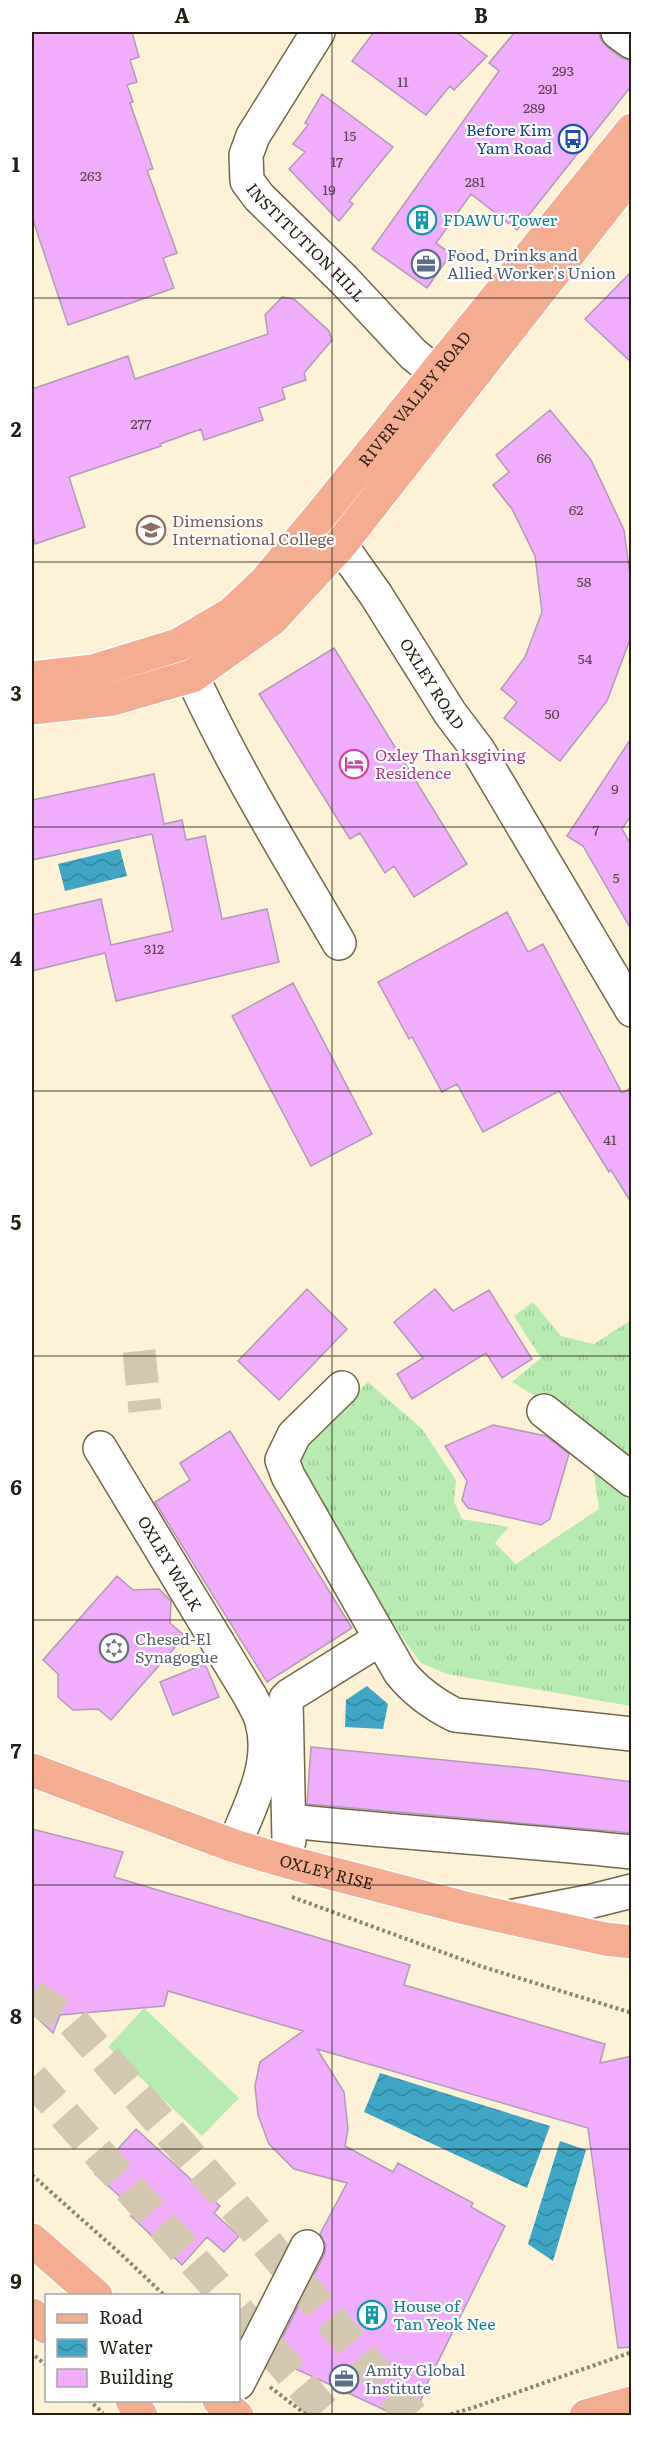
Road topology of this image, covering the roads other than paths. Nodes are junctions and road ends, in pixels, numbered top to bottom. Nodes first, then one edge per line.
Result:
1 (318, 32) edge
2 (618, 32) edge
3 (632, 42) edge
4 (632, 130) edge
5 (632, 173) edge
6 (448, 383) junction
7 (320, 516) junction
8 (340, 544) junction
9 (178, 645) junction
10 (192, 676) junction
11 (32, 678) edge
12 (32, 708) edge
13 (339, 944) dead end
14 (632, 1010) edge
15 (342, 1388) dead end
16 (544, 1411) dead end
17 (100, 1448) dead end
18 (632, 1480) edge
19 (380, 1639) junction
20 (632, 1734) edge
21 (32, 1770) edge
22 (290, 1821) junction
23 (234, 1846) junction
24 (632, 1852) edge
25 (288, 1862) junction
26 (632, 1891) edge
27 (509, 1917) junction
28 (632, 1942) edge
29 (32, 2240) edge
30 (307, 2247) dead end
31 (81, 2291) edge
32 (240, 2382) edge
33 (133, 2402) edge
34 (632, 2403) edge
35 (141, 2415) edge
36 (586, 2415) edge

1 - 6 street, INSTITUTION HILL
2 - 3 street
4 - 6 main road, RIVER VALLEY ROAD
5 - 6 main road, RIVER VALLEY ROAD
6 - 7 main road, RIVER VALLEY ROAD
6 - 8 main road, RIVER VALLEY ROAD
7 - 8 street, OXLEY ROAD
7 - 9 main road, RIVER VALLEY ROAD
8 - 10 main road, RIVER VALLEY ROAD
8 - 14 street, OXLEY ROAD
9 - 10 street
9 - 11 main road, RIVER VALLEY ROAD
10 - 12 main road, RIVER VALLEY ROAD
10 - 13 street
15 - 19 street
16 - 18 street
17 - 23 street, OXLEY WALK
19 - 20 street
19 - 22 street
21 - 23 main road, OXLEY RISE
22 - 24 street
22 - 25 street
23 - 25 main road, OXLEY RISE
25 - 27 main road, OXLEY RISE
26 - 27 street
27 - 28 main road, OXLEY RISE
29 - 31 main road
30 - 32 street
33 - 35 main road
34 - 36 main road

